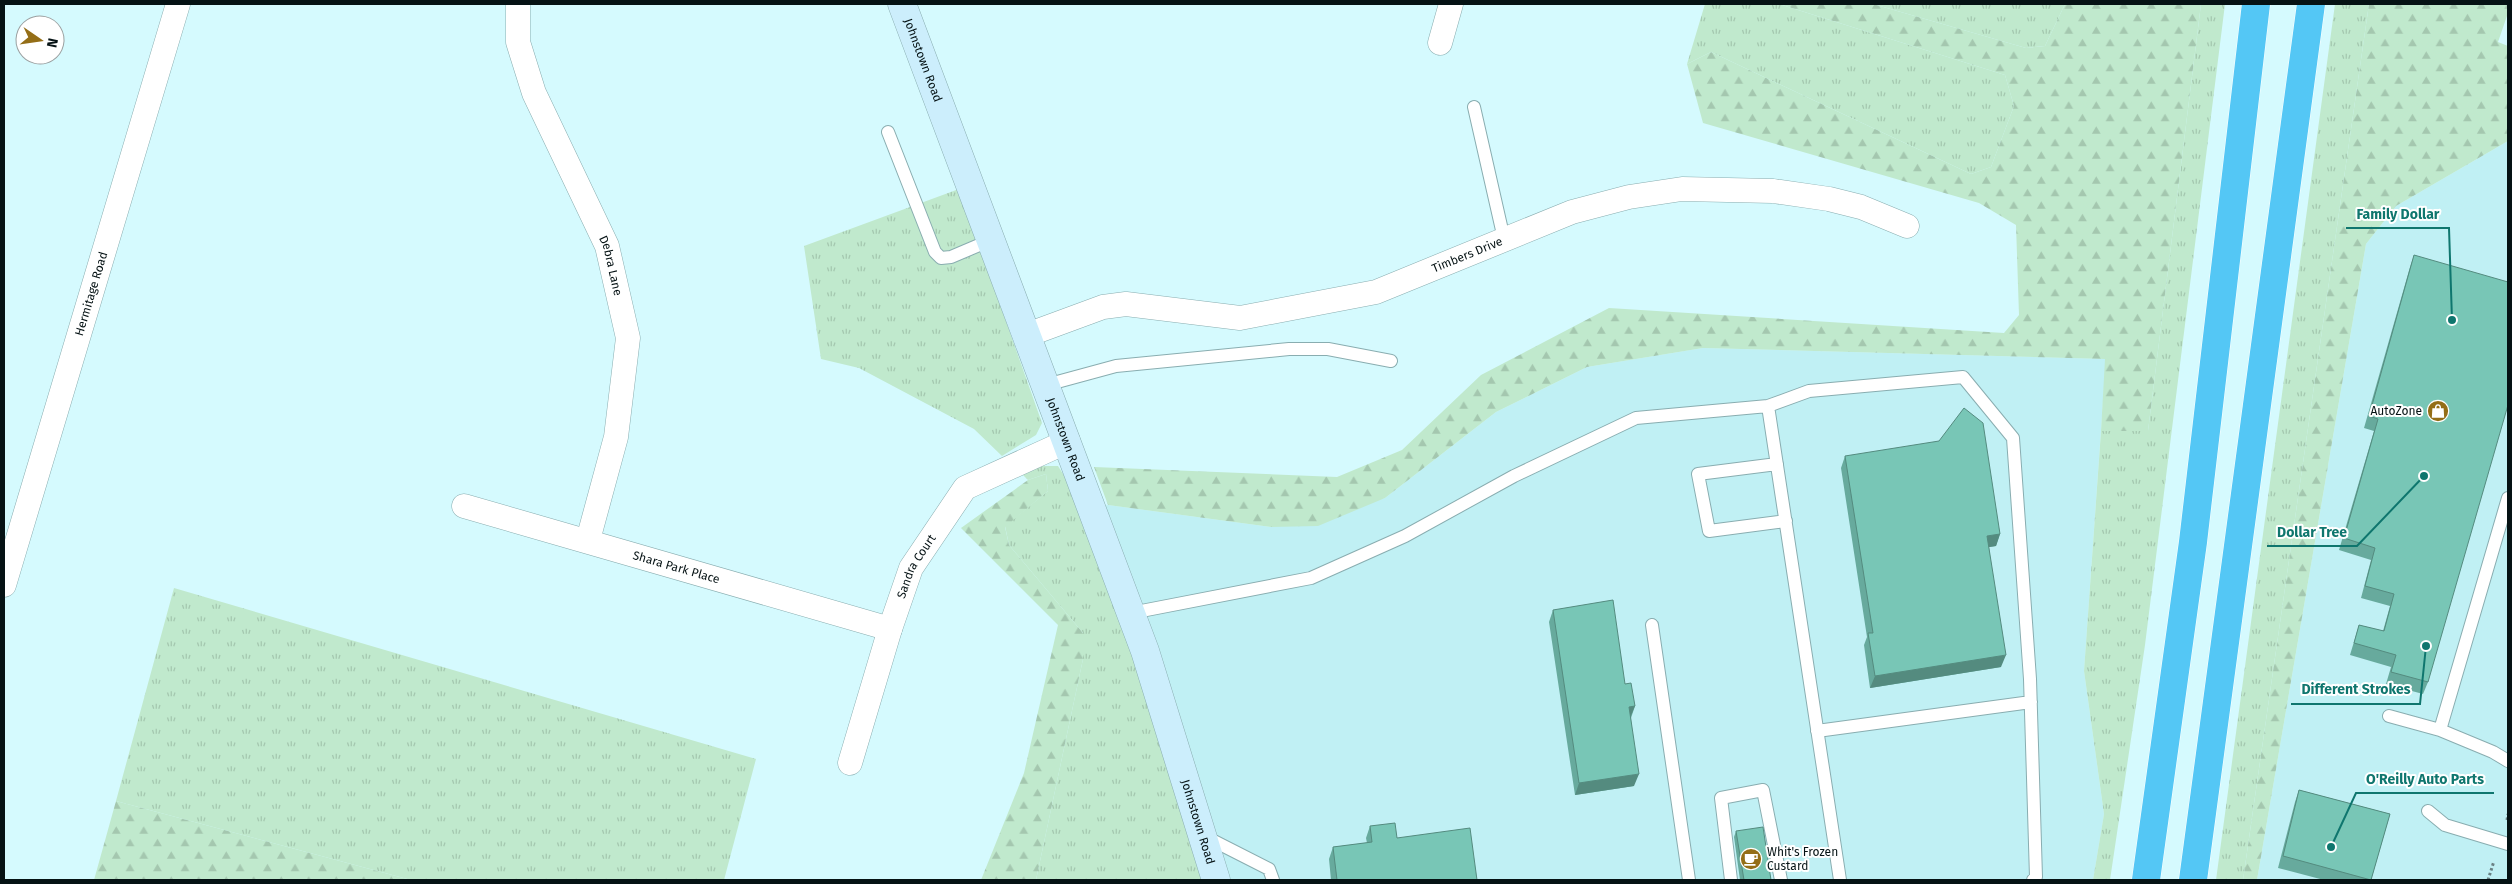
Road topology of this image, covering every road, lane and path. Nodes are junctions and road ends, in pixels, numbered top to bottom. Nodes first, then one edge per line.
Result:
1 (518, 4) edge
2 (902, 4) edge
3 (1451, 4) edge
4 (2256, 4) edge
5 (2264, 4) edge
6 (2311, 4) edge
7 (174, 5) edge
8 (1440, 43) dead end
9 (2250, 66) junction
10 (1474, 107) dead end
11 (888, 132) dead end
12 (1907, 226) dead end
13 (1504, 239) junction
14 (991, 240) junction
15 (1027, 335) junction
16 (1391, 361) dead end
17 (1046, 384) junction
18 (1768, 406) junction
19 (1068, 441) junction
20 (1777, 464) junction
21 (2508, 498) edge
22 (464, 506) dead end
23 (1786, 521) junction
24 (588, 540) junction
25 (4, 585) edge
26 (1131, 613) junction
27 (1652, 625) dead end
28 (890, 629) junction
29 (2031, 702) junction
30 (2390, 716) dead end
31 (2440, 730) junction
32 (1817, 731) junction
33 (2508, 761) edge
34 (850, 763) dead end
35 (2428, 811) dead end
36 (2508, 814) edge
37 (2506, 820) dead end
38 (1202, 834) junction
39 (2508, 844) edge
40 (2494, 861) dead end
41 (1216, 880) edge
42 (1273, 880) edge
43 (1689, 880) edge
44 (1731, 880) edge
45 (1781, 880) edge
46 (1840, 880) edge
47 (2033, 880) edge
48 (2146, 880) edge
49 (2193, 880) edge
50 (2488, 880) edge

1 - 24 street, Debra Lane
2 - 14 main road, Johnstown Road
3 - 8 street
4 - 9 highway
5 - 9 highway
6 - 49 highway
7 - 25 street, Hermitage Road
9 - 48 highway
10 - 13 lane
11 - 14 lane
12 - 13 street, Timbers Drive
13 - 15 street, Timbers Drive
14 - 15 main road, Johnstown Road
15 - 17 main road, Johnstown Road
16 - 17 lane
17 - 19 main road, Johnstown Road
18 - 20 lane
18 - 26 lane
18 - 29 lane
19 - 26 main road, Johnstown Road
19 - 28 street, Sandra Court
20 - 23 lane
20 - 23 lane
21 - 31 lane
22 - 24 street, Shara Park Place
23 - 32 lane
24 - 28 street, Shara Park Place
26 - 38 main road, Johnstown Road
27 - 43 lane
28 - 34 street, Sandra Court
29 - 32 lane
29 - 47 lane
30 - 31 lane
31 - 33 lane
32 - 46 lane
35 - 39 lane
36 - 37 path
38 - 41 main road, Johnstown Road
38 - 42 lane
40 - 50 path
44 - 45 lane

